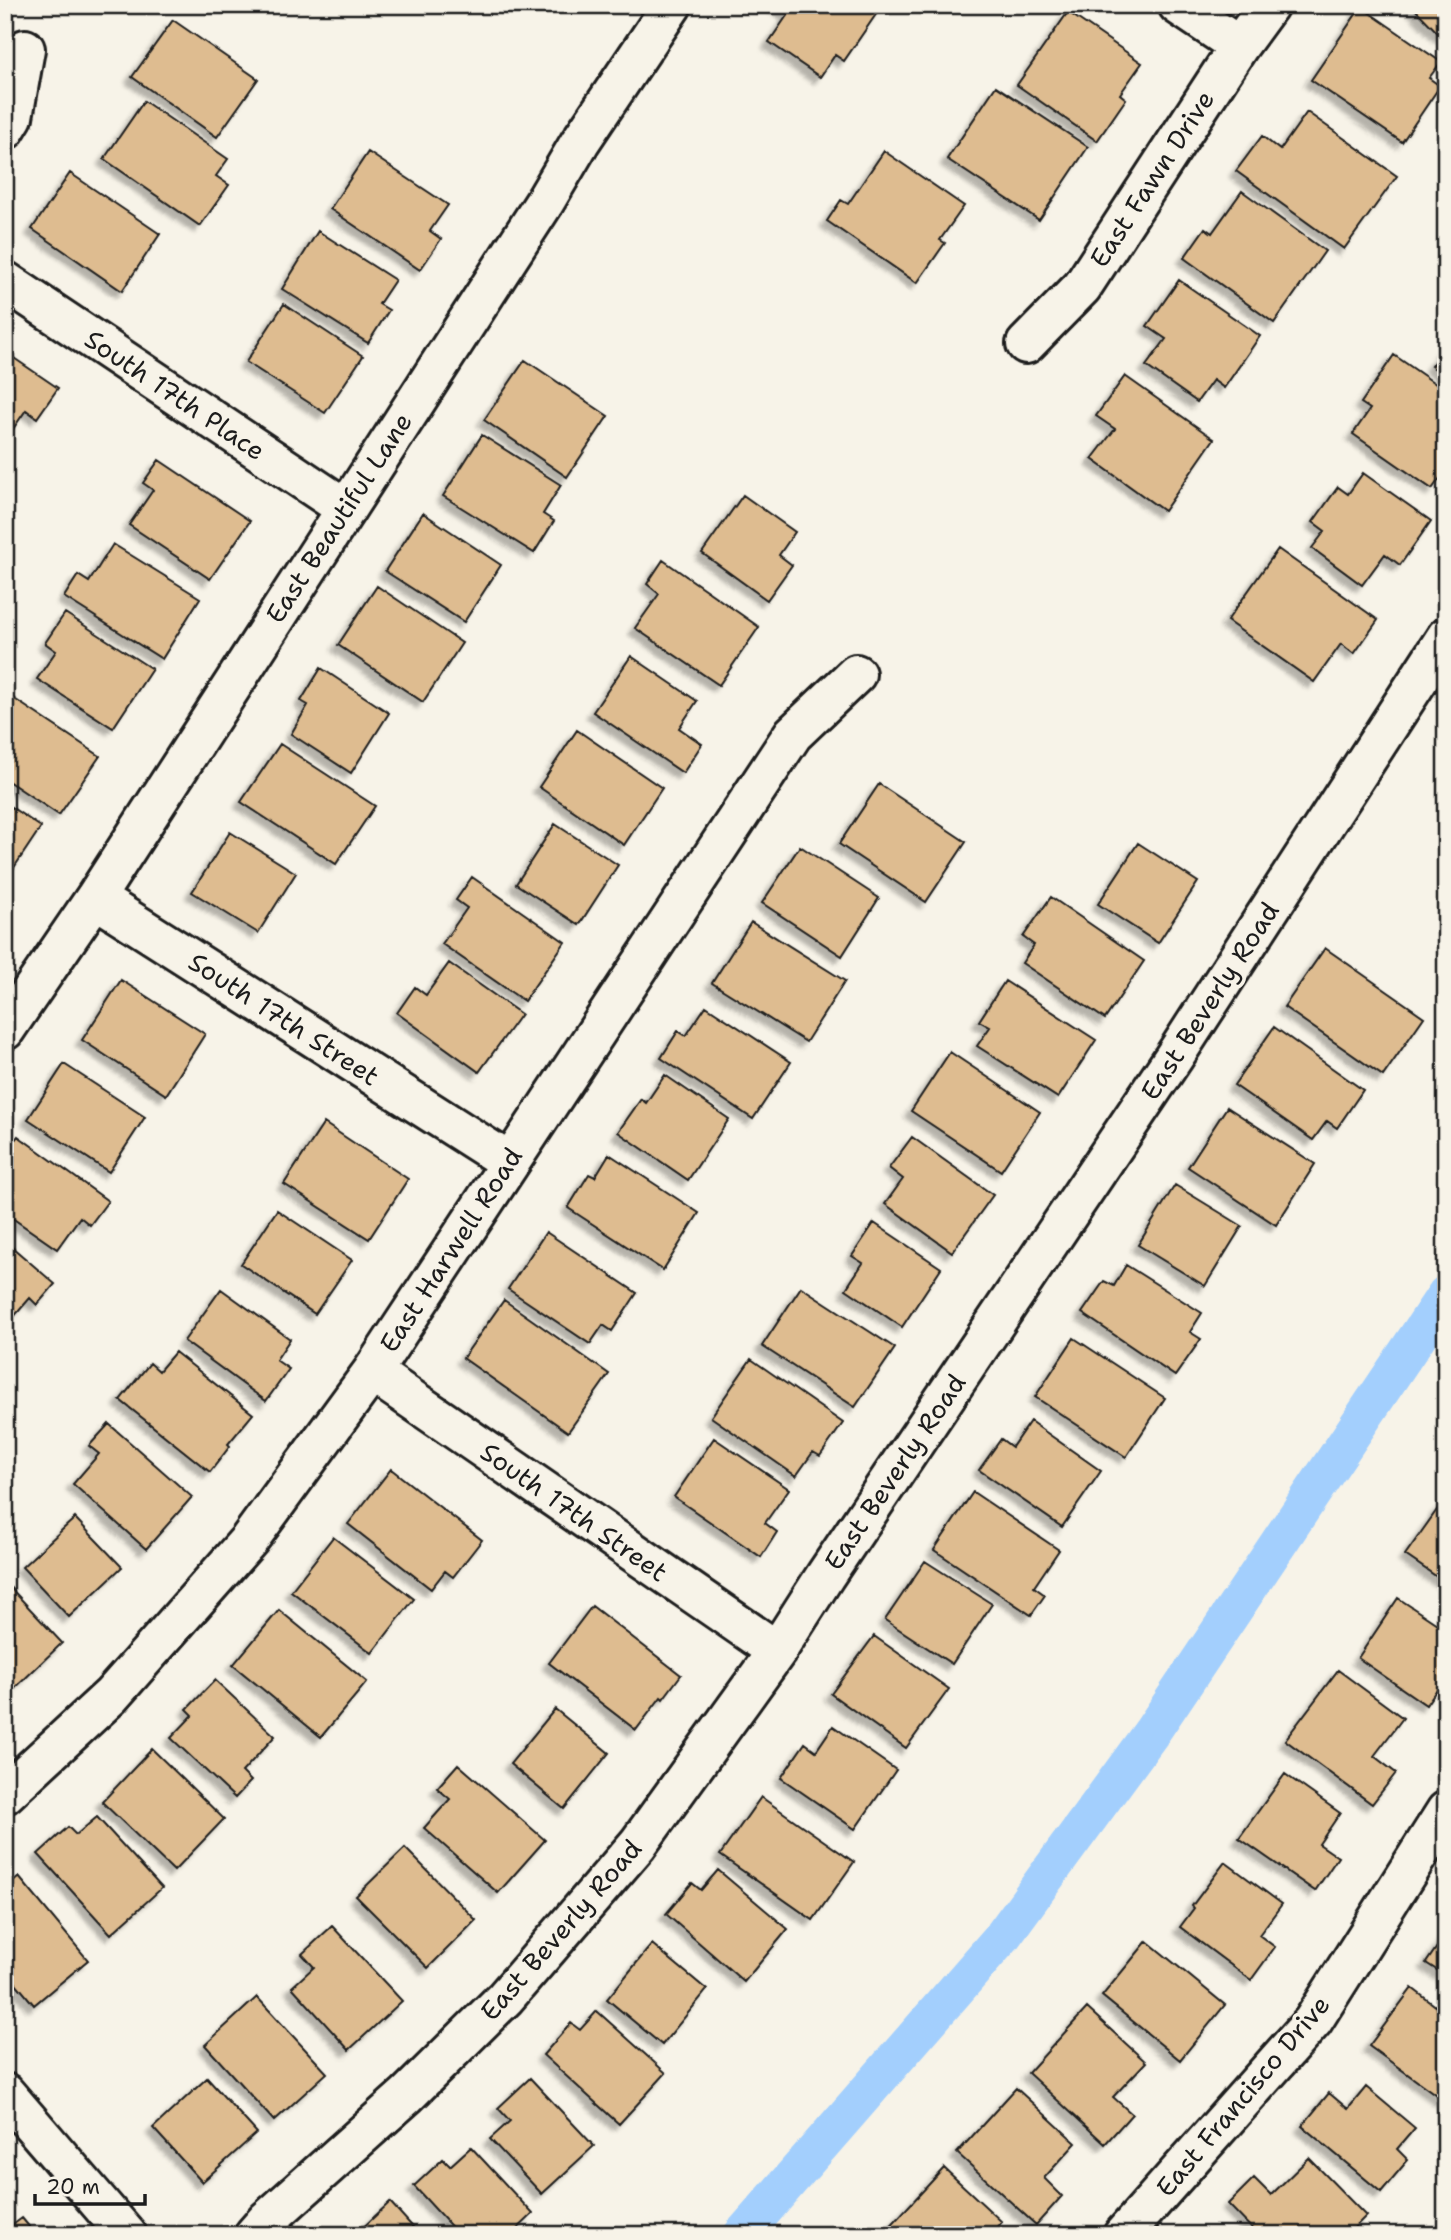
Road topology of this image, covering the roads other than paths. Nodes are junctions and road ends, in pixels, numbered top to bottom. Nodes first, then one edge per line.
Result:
1 (672, 5) edge
2 (1178, 5) edge
3 (1269, 5) edge
4 (1239, 46) junction
5 (25, 48) dead end
6 (5, 130) edge
7 (5, 281) edge
8 (1026, 344) dead end
9 (345, 508) junction
10 (1446, 637) edge
11 (856, 674) dead end
12 (95, 898) junction
13 (5, 1030) edge
14 (509, 1162) junction
15 (372, 1372) junction
16 (777, 1651) junction
17 (5, 1794) edge
18 (1446, 1811) edge
19 (6, 2097) edge
20 (127, 2235) edge
21 (254, 2235) edge
22 (1123, 2235) edge

1 - 9 street, East Beautiful Lane
2 - 4 street
3 - 4 street, East Fawn Drive
4 - 8 street, East Fawn Drive
5 - 6 street
7 - 9 street, South 17th Place
9 - 12 street, East Beautiful Lane
10 - 16 street, East Beverly Road
11 - 14 street, East Harwell Road
12 - 13 street, East Beautiful Lane
12 - 14 street, South 17th Street
14 - 15 street, East Harwell Road
15 - 16 street, South 17th Street
15 - 17 street, East Harwell Road
16 - 21 street, East Beverly Road
18 - 22 street, East Francisco Drive
19 - 20 street

